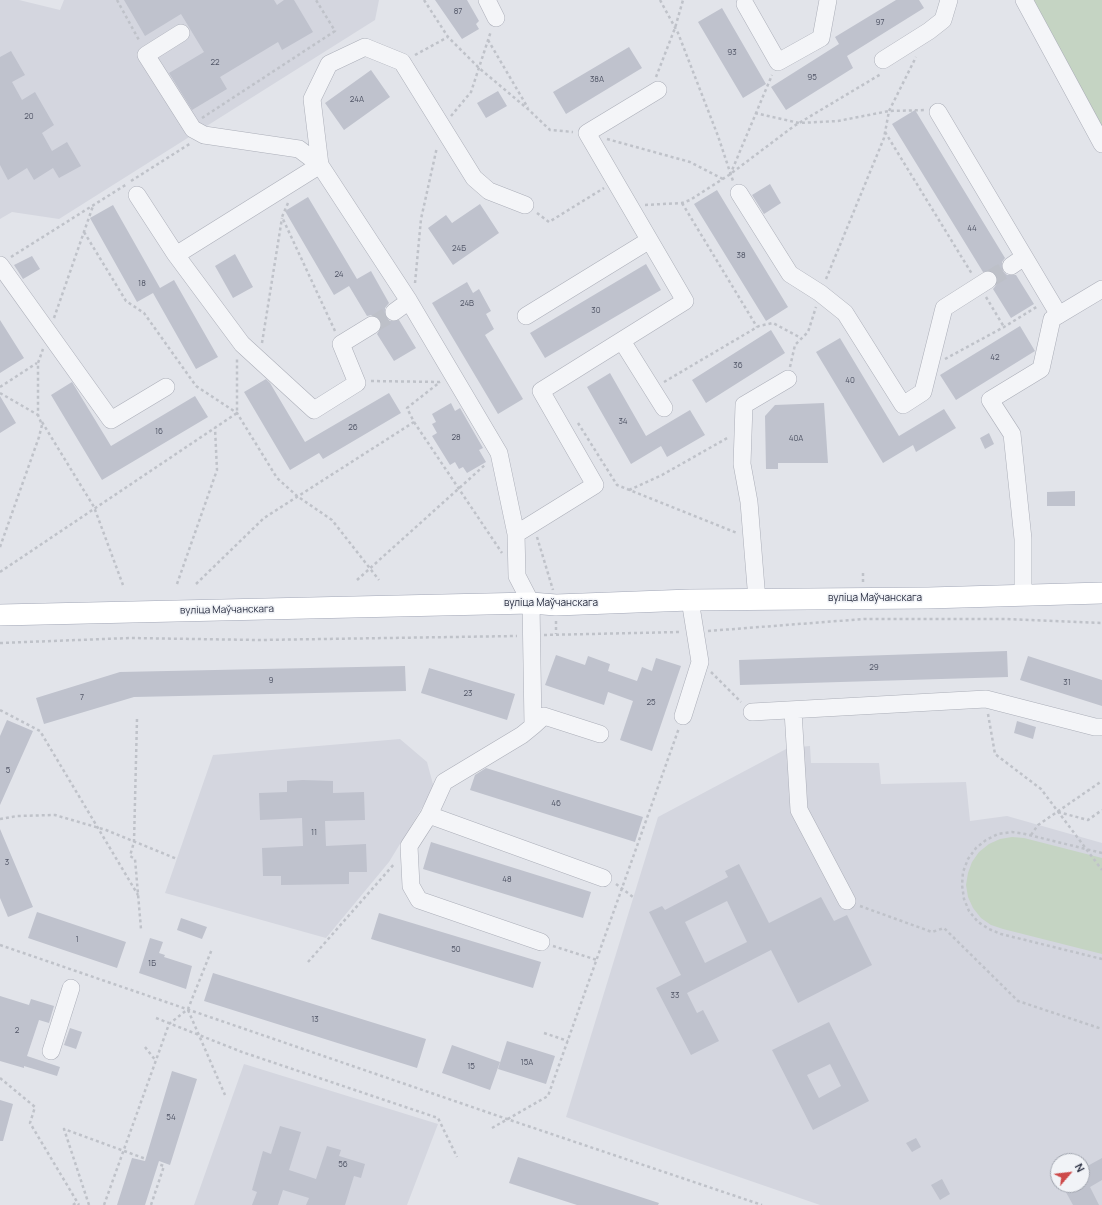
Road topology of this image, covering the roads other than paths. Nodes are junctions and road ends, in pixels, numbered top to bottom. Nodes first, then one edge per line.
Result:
1 (487, 0) edge
2 (828, 0) edge
3 (949, 0) edge
4 (1024, 0) edge
5 (745, 4) dead end
6 (496, 18) dead end
7 (181, 33) dead end
8 (886, 58) road end
9 (658, 90) road end
10 (938, 112) road end
11 (1102, 144) edge
12 (320, 165) junction
13 (740, 192) road end
14 (137, 195) dead end
15 (525, 205) road end
16 (648, 241) junction
17 (176, 255) junction
18 (3, 262) edge
19 (983, 283) tunnel mouth
20 (1102, 289) edge
21 (409, 301) junction
22 (394, 312) tunnel mouth
23 (1059, 315) junction
24 (526, 316) dead end
25 (372, 325) tunnel mouth
26 (622, 341) junction
27 (788, 379) road end
28 (166, 387) dead end
29 (664, 408) dead end
30 (516, 534) junction
31 (1102, 593) edge
32 (1023, 594) junction
33 (690, 600) junction
34 (757, 600) junction
35 (531, 603) junction
36 (0, 615) edge
37 (793, 711) junction
38 (752, 712) road end
39 (683, 716) road end
40 (533, 726) junction
41 (1102, 727) edge
42 (600, 734) dead end
43 (429, 815) junction
44 (603, 878) road end
45 (847, 902) road end
46 (541, 942) road end
47 (71, 988) dead end
48 (51, 1051) dead end

1 - 6 street
2 - 5 street
3 - 8 street
4 - 11 street
7 - 12 street
9 - 16 street
10 - 23 street
12 - 15 street
12 - 17 street
12 - 21 street
13 - 19 street
14 - 17 street
16 - 24 street
16 - 26 street
17 - 25 street
18 - 28 street
20 - 23 street
21 - 22 street
21 - 30 street
23 - 32 street
26 - 29 street
26 - 30 street
27 - 34 street
30 - 35 street
31 - 32 main road, вуліца Маўчанскага
32 - 34 main road, вуліца Маўчанскага
33 - 34 main road, вуліца Маўчанскага
33 - 35 main road, вуліца Маўчанскага
33 - 39 street
35 - 36 main road, вуліца Маўчанскага
35 - 40 street
37 - 38 street
37 - 41 street
37 - 45 street
40 - 42 street
40 - 43 street
43 - 44 street
43 - 46 street
47 - 48 street

